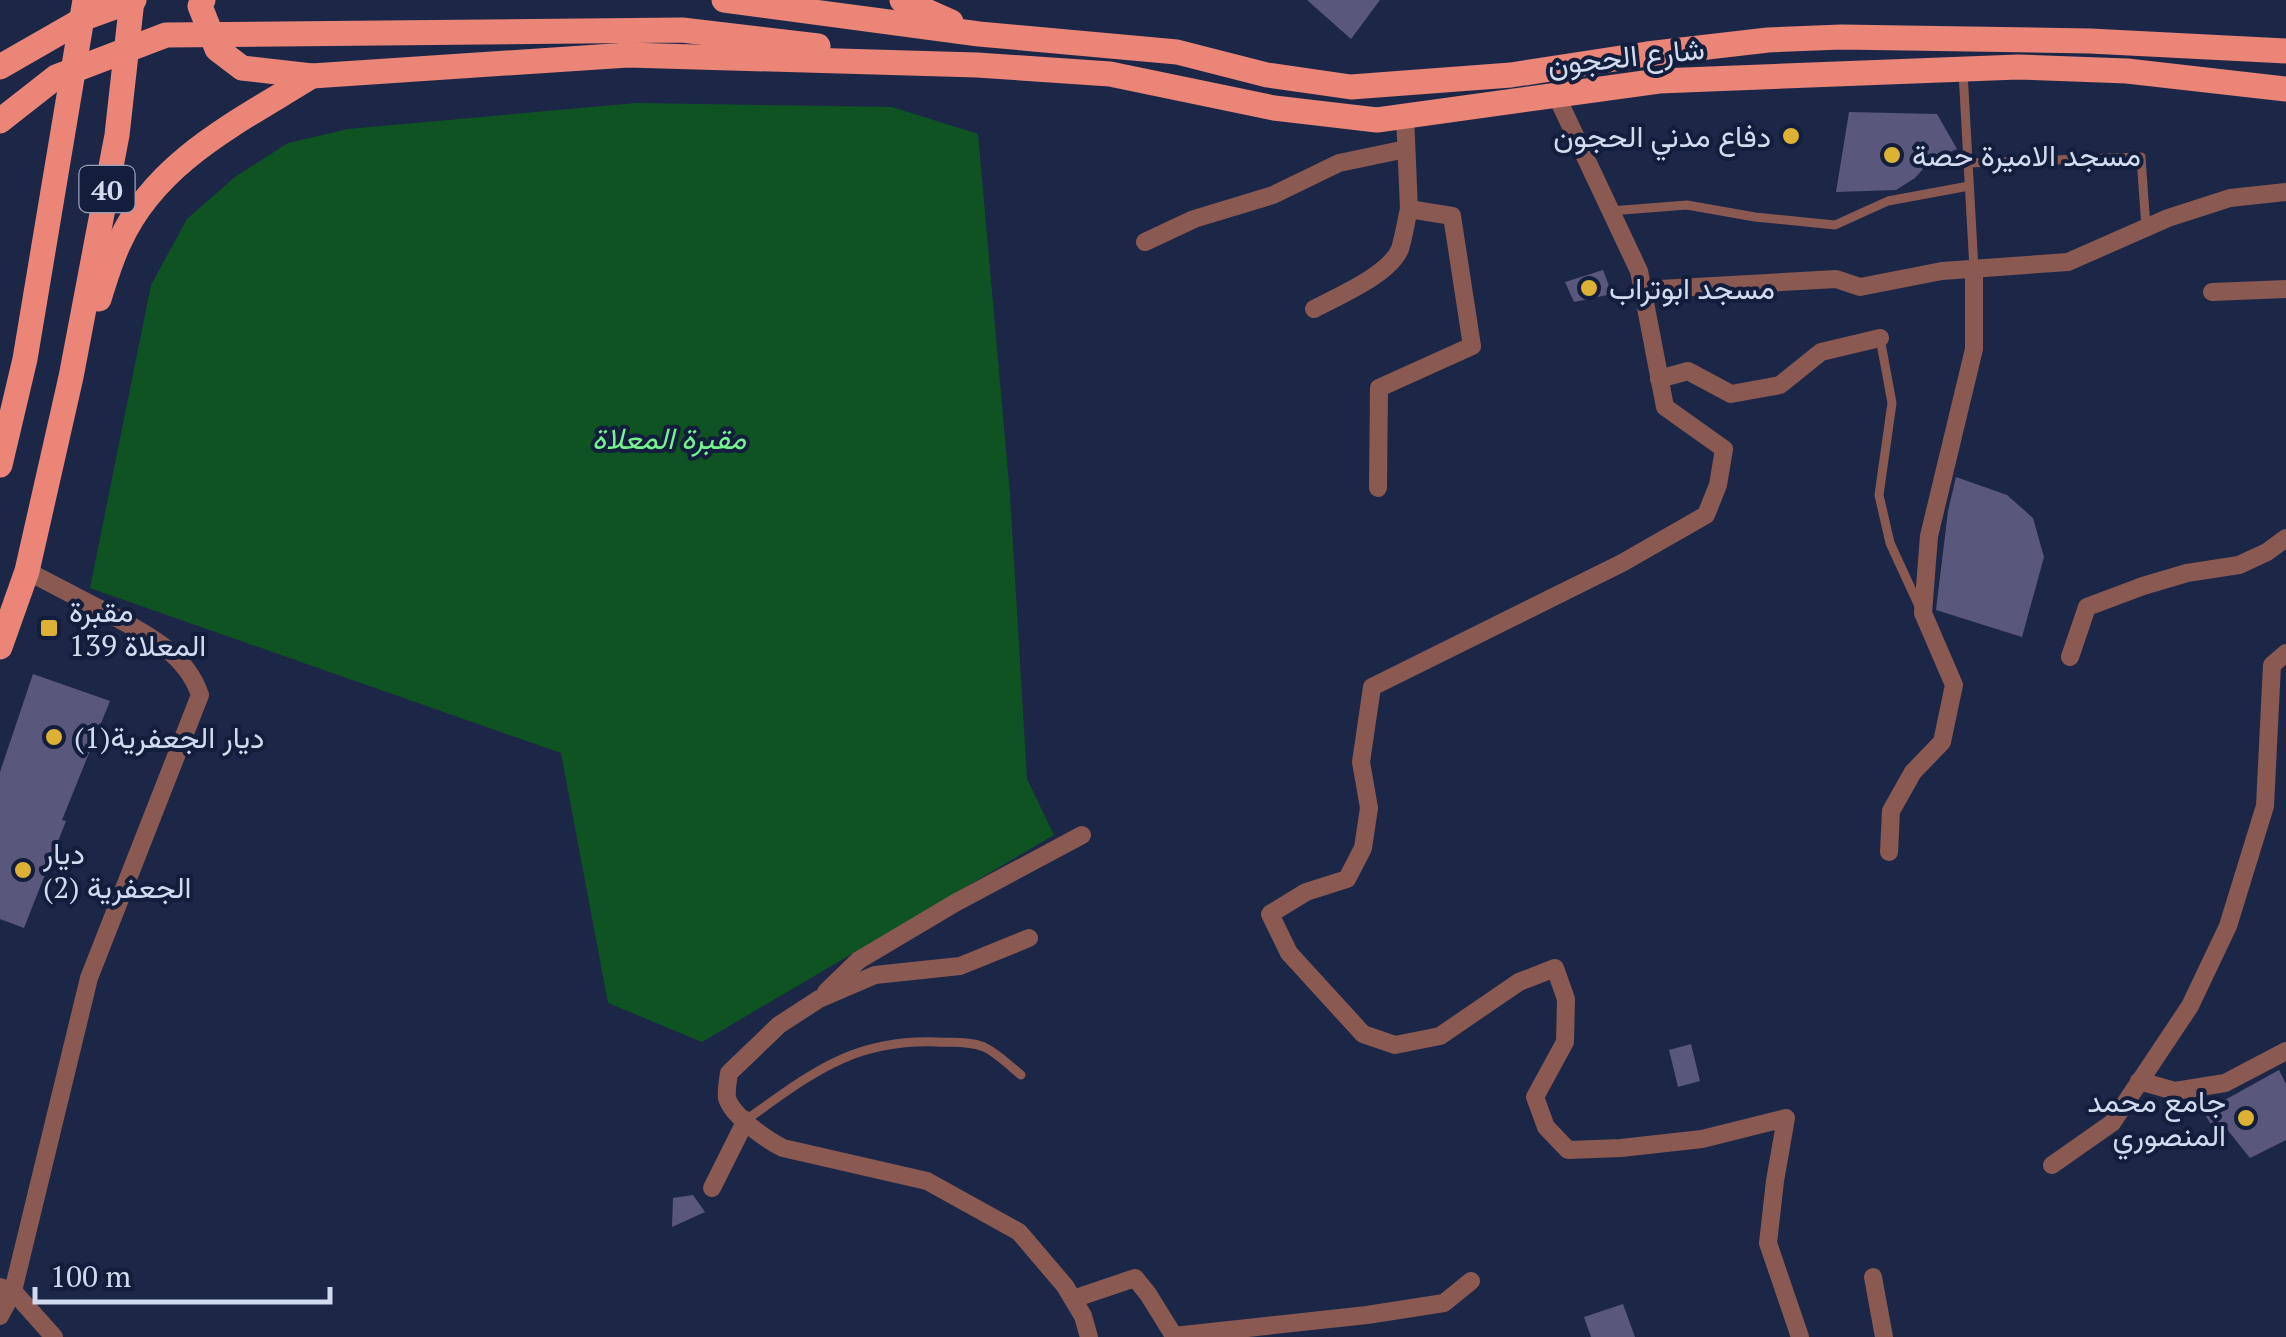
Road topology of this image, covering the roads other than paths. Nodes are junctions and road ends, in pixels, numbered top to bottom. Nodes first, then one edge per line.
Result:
1 (86, 0) edge
2 (133, 0) edge
3 (202, 0) edge
4 (724, 0) edge
5 (902, 0) edge
6 (979, 34) junction
7 (2286, 51) edge
8 (977, 65) junction
9 (0, 67) edge
10 (1963, 70) junction
11 (312, 76) junction
12 (2286, 89) edge
13 (1556, 96) junction
14 (1405, 116) junction
15 (0, 122) edge
16 (1406, 148) junction
17 (1968, 163) junction
18 (1970, 186) junction
19 (2286, 192) edge
20 (1409, 209) junction
21 (1610, 212) junction
22 (2146, 228) junction
23 (1145, 242) dead end
24 (1974, 268) junction
25 (2286, 289) edge
26 (1642, 290) junction
27 (2212, 292) dead end
28 (1314, 309) dead end
29 (1880, 338) joint
30 (25, 360) junction
31 (71, 376) junction
32 (1659, 379) junction
33 (0, 390) edge
34 (0, 464) edge
35 (1378, 488) dead end
36 (2286, 538) edge
37 (27, 570) junction
38 (1923, 612) junction
39 (0, 647) edge
40 (2286, 652) edge
41 (2070, 657) dead end
42 (1082, 835) dead end
43 (1890, 852) dead end
44 (1029, 938) dead end
45 (819, 999) junction
46 (2286, 1052) edge
47 (1022, 1075) dead end
48 (2139, 1081) junction
49 (746, 1120) junction
50 (2052, 1164) dead end
51 (712, 1188) dead end
52 (1873, 1277) dead end
53 (1471, 1280) dead end
54 (6, 1289) edge
55 (1072, 1299) junction
56 (0, 1316) edge
57 (54, 1337) edge
58 (1089, 1337) edge
59 (1800, 1337) edge
60 (1884, 1337) edge

1 - 30 main road
2 - 9 main road
2 - 31 main road, 40
3 - 11 main road
4 - 6 main road, شارع الحجون
5 - 6 main road
6 - 7 main road, شارع الحجون
8 - 11 main road
8 - 14 main road, شارع الحجون
8 - 15 main road
10 - 12 main road, شارع الحجون
10 - 13 main road, شارع الحجون
10 - 17 lane
11 - 31 main road
13 - 14 main road, شارع الحجون
13 - 21 street
14 - 16 street
16 - 20 street
16 - 23 street
17 - 18 lane
17 - 22 lane
18 - 21 lane
18 - 24 lane
19 - 22 street
20 - 28 street
20 - 35 street
21 - 26 street
22 - 24 street
24 - 26 street
24 - 38 street
25 - 27 street
26 - 32 street
29 - 32 street
29 - 38 lane
30 - 33 main road
30 - 34 main road
31 - 37 main road, 40
32 - 59 street
36 - 41 street
37 - 39 main road, 40
37 - 54 street
38 - 43 street
40 - 48 street
42 - 45 street
44 - 45 street
45 - 49 street
46 - 48 street
47 - 49 lane
48 - 50 street
49 - 51 street
49 - 55 street
52 - 60 street
53 - 55 street
54 - 56 street
54 - 57 street
55 - 58 street

